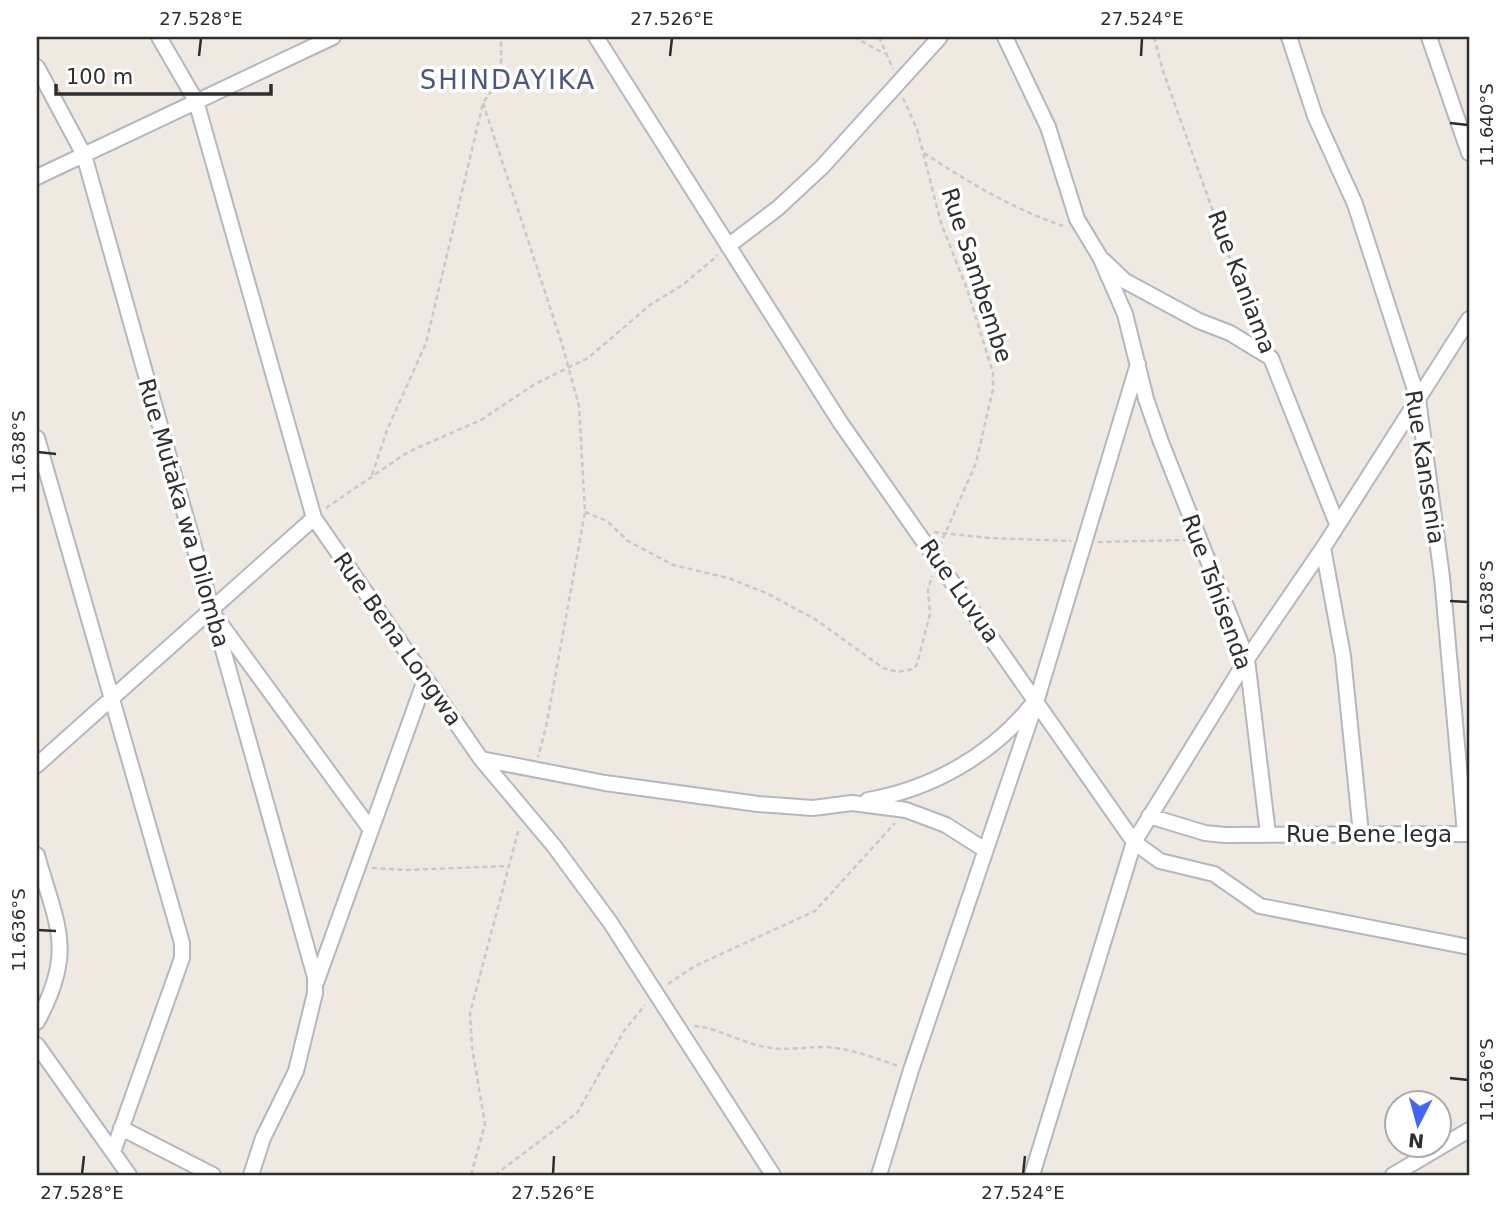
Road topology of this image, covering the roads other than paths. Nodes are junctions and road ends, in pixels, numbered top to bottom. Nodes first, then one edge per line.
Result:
1 (159, 37) edge
2 (333, 37) edge
3 (596, 37) edge
4 (940, 37) edge
5 (1005, 37) edge
6 (1289, 37) edge
7 (1429, 37) edge
8 (307, 42) edge
9 (37, 67) edge
10 (196, 101) junction
11 (1469, 153) edge
12 (84, 155) junction
13 (37, 177) edge
14 (728, 246) junction
15 (1100, 257) junction
16 (1469, 319) edge
17 (1138, 364) junction
18 (1418, 400) junction
19 (37, 438) edge
20 (314, 518) junction
21 (1337, 524) junction
22 (1323, 548) junction
23 (210, 609) junction
24 (1247, 659) junction
25 (425, 680) junction
26 (113, 697) junction
27 (1037, 699) junction
28 (481, 759) junction
29 (37, 765) edge
30 (852, 803) junction
31 (1149, 816) junction
32 (371, 830) junction
33 (1268, 834) junction
34 (1360, 834) junction
35 (1467, 834) edge
36 (1134, 842) junction
37 (985, 850) junction
38 (37, 855) edge
39 (1469, 947) edge
40 (316, 985) junction
41 (37, 1022) edge
42 (37, 1045) edge
43 (121, 1128) junction
44 (1469, 1130) edge
45 (113, 1153) junction
46 (129, 1175) edge
47 (213, 1175) edge
48 (251, 1175) edge
49 (773, 1175) edge
50 (879, 1175) edge
51 (1032, 1175) edge
52 (1393, 1175) edge

1 - 10 street, Rue Bena Longwa
2 - 8 street
3 - 14 street, Rue Luvua
4 - 14 street
5 - 15 street
6 - 18 street, Rue Kansenia
7 - 11 street
8 - 10 street
9 - 12 street, Rue Mutaka wa Dilomba
10 - 12 street
10 - 20 street, Rue Bena Longwa
12 - 13 street
12 - 23 street, Rue Mutaka wa Dilomba
14 - 27 street, Rue Luvua
15 - 17 street, Rue Tshisenda
15 - 21 street, Rue Kaniama
16 - 18 street
17 - 24 street, Rue Tshisenda
17 - 27 street
18 - 21 street
18 - 35 street, Rue Kansenia
19 - 26 street
20 - 23 street
20 - 25 street, Rue Bena Longwa
21 - 22 street
22 - 24 street
22 - 34 street
23 - 26 street
23 - 32 street
23 - 40 street, Rue Mutaka wa Dilomba
24 - 31 street
24 - 33 street, Rue Tshisenda
25 - 28 street, Rue Bena Longwa
25 - 32 street
26 - 29 street
26 - 43 street
27 - 30 street
27 - 36 street, Rue Luvua
27 - 37 street
28 - 30 street
28 - 49 street, Rue Bena Longwa
30 - 37 street
31 - 33 street, Rue Bene lega
31 - 36 street
32 - 40 street
33 - 34 street, Rue Bene lega
34 - 35 street, Rue Bene lega
36 - 39 street, Rue Luvua
36 - 51 street
37 - 50 street
38 - 41 street
40 - 48 street
42 - 45 street
43 - 45 street
43 - 47 street
44 - 52 street
45 - 46 street

